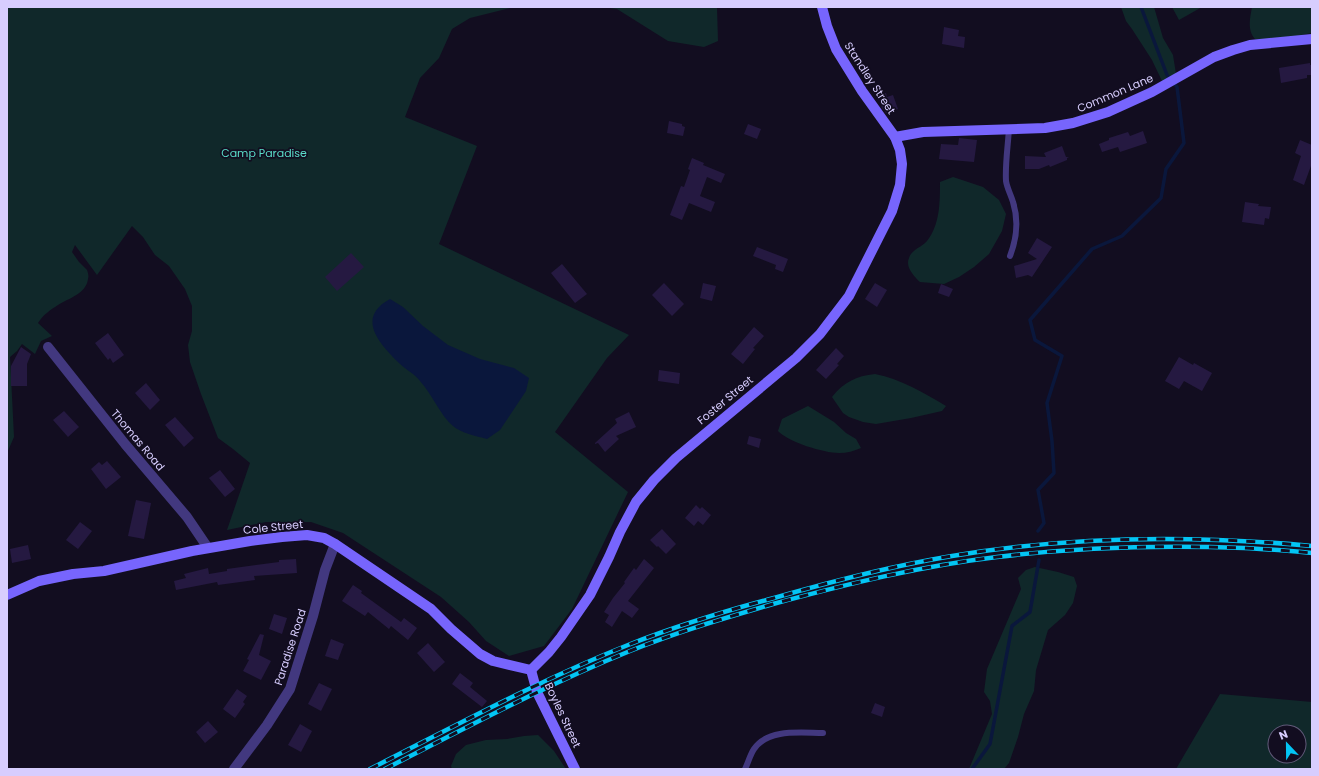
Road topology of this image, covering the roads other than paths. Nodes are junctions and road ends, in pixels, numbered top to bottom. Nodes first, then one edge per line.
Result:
1 (822, 7) edge
2 (1312, 39) edge
3 (1008, 128) junction
4 (894, 137) junction
5 (1010, 256) dead end
6 (48, 348) dead end
7 (335, 544) junction
8 (208, 548) junction
9 (7, 595) edge
10 (531, 670) junction
11 (824, 733) dead end
12 (234, 769) edge
13 (576, 769) edge
14 (745, 769) edge

1 - 4 street, Standley Street
2 - 3 street, Common Lane
3 - 4 street, Common Lane
3 - 5 lane
4 - 10 street, Foster Street
6 - 8 street, Thomas Road
7 - 8 street, Cole Street
7 - 10 street, Cole Street
7 - 12 street, Paradise Road
8 - 9 street, Cole Street
10 - 13 street, Boyles Street
11 - 14 lane

